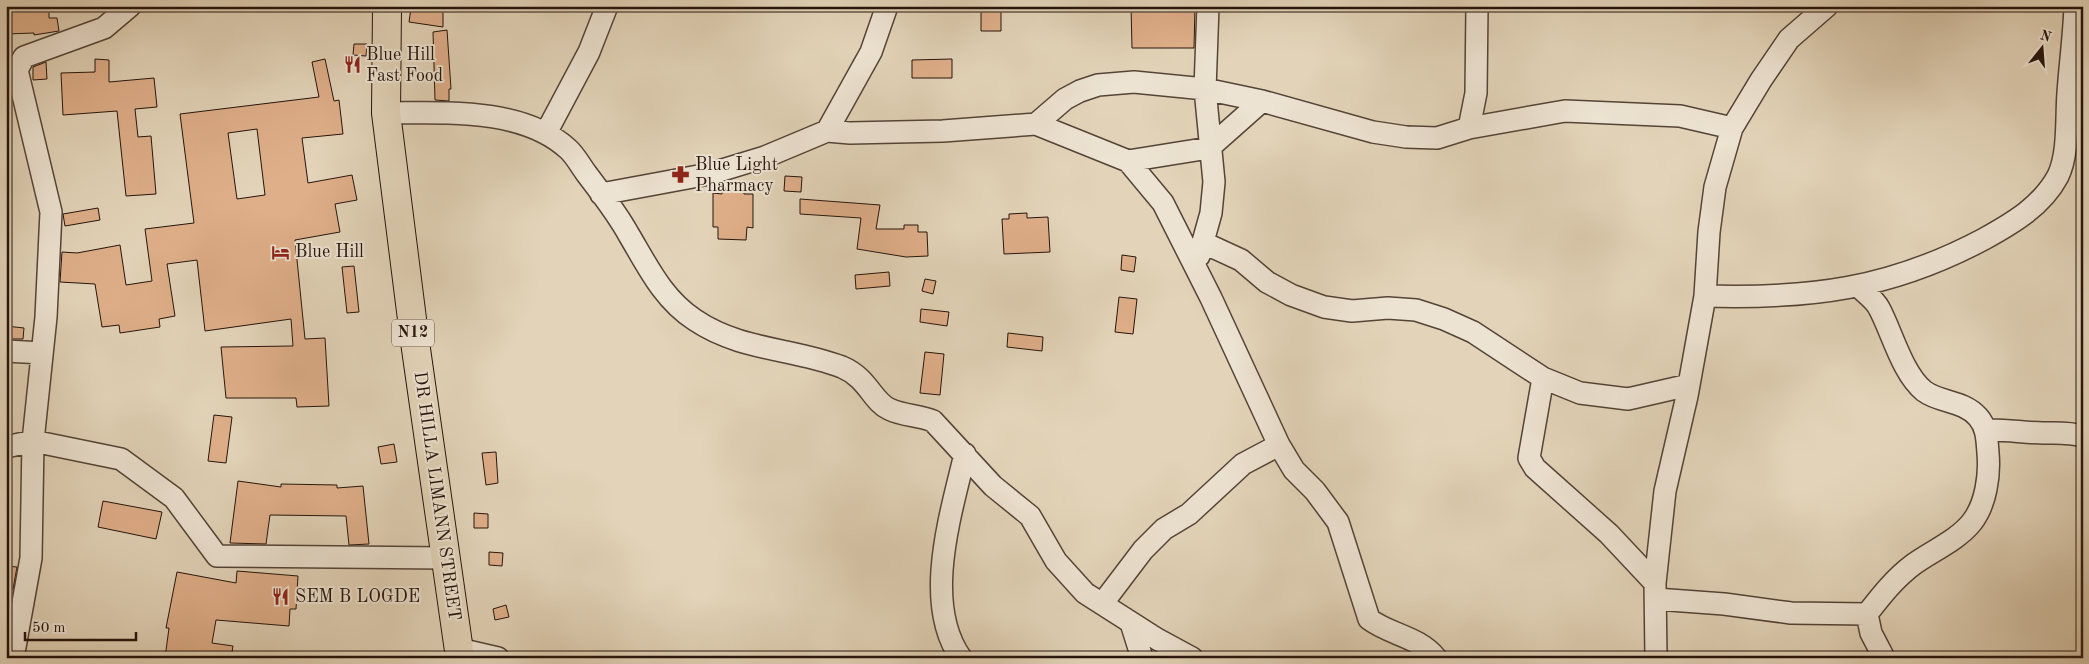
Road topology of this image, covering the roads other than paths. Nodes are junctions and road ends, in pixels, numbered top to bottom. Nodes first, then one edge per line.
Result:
1 (130, 6) edge
2 (387, 6) edge
3 (607, 6) edge
4 (887, 6) edge
5 (1208, 6) edge
6 (1477, 6) edge
7 (1827, 6) edge
8 (2075, 6) edge
9 (1205, 89) junction
10 (2075, 96) edge
11 (1262, 101) junction
12 (386, 114) junction
13 (1036, 124) junction
14 (1469, 128) junction
15 (1732, 128) junction
16 (827, 131) junction
17 (546, 134) junction
18 (1209, 148) junction
19 (1128, 161) junction
20 (602, 194) junction
21 (1204, 243) junction
22 (1196, 266) junction
23 (1858, 286) junction
24 (1705, 296) junction
25 (6, 350) edge
26 (42, 353) junction
27 (1543, 378) junction
28 (1689, 385) junction
29 (1986, 430) junction
30 (2083, 436) edge
31 (33, 441) junction
32 (1278, 445) junction
33 (6, 447) edge
34 (965, 454) junction
35 (446, 558) junction
36 (1656, 591) junction
37 (1102, 604) junction
38 (1867, 614) junction
39 (1132, 623) junction
40 (460, 653) edge
41 (13, 658) edge
42 (498, 658) edge
43 (961, 658) edge
44 (1142, 658) edge
45 (1192, 658) edge
46 (1436, 658) edge
47 (1656, 658) edge
48 (1884, 658) edge

1 - 26 street
2 - 12 highway, DR HILLA LIMANN STREET / N12
3 - 17 street
4 - 16 street
5 - 9 street
6 - 14 street
7 - 15 street
8 - 10 street
9 - 11 street
9 - 13 street
9 - 18 street
10 - 23 street
11 - 14 street
11 - 18 street
12 - 17 street
12 - 35 highway, DR HILLA LIMANN STREET / N12
13 - 16 street
13 - 19 street
14 - 15 street
15 - 24 street
16 - 20 street
17 - 20 street
18 - 19 street
18 - 21 street
19 - 22 street
20 - 34 street
21 - 22 street
21 - 27 street
22 - 32 street
23 - 24 street
23 - 29 street
24 - 28 street
25 - 26 street
26 - 31 street
27 - 28 street
27 - 36 street
28 - 36 street
29 - 30 street
29 - 38 street
31 - 33 street
31 - 35 street
31 - 41 street
32 - 37 street
32 - 46 street
34 - 37 street
34 - 43 street
35 - 40 highway, DR HILLA LIMANN STREET / N12
36 - 38 street
36 - 47 street
37 - 39 street
38 - 48 street
39 - 44 street
39 - 45 street
40 - 42 street

